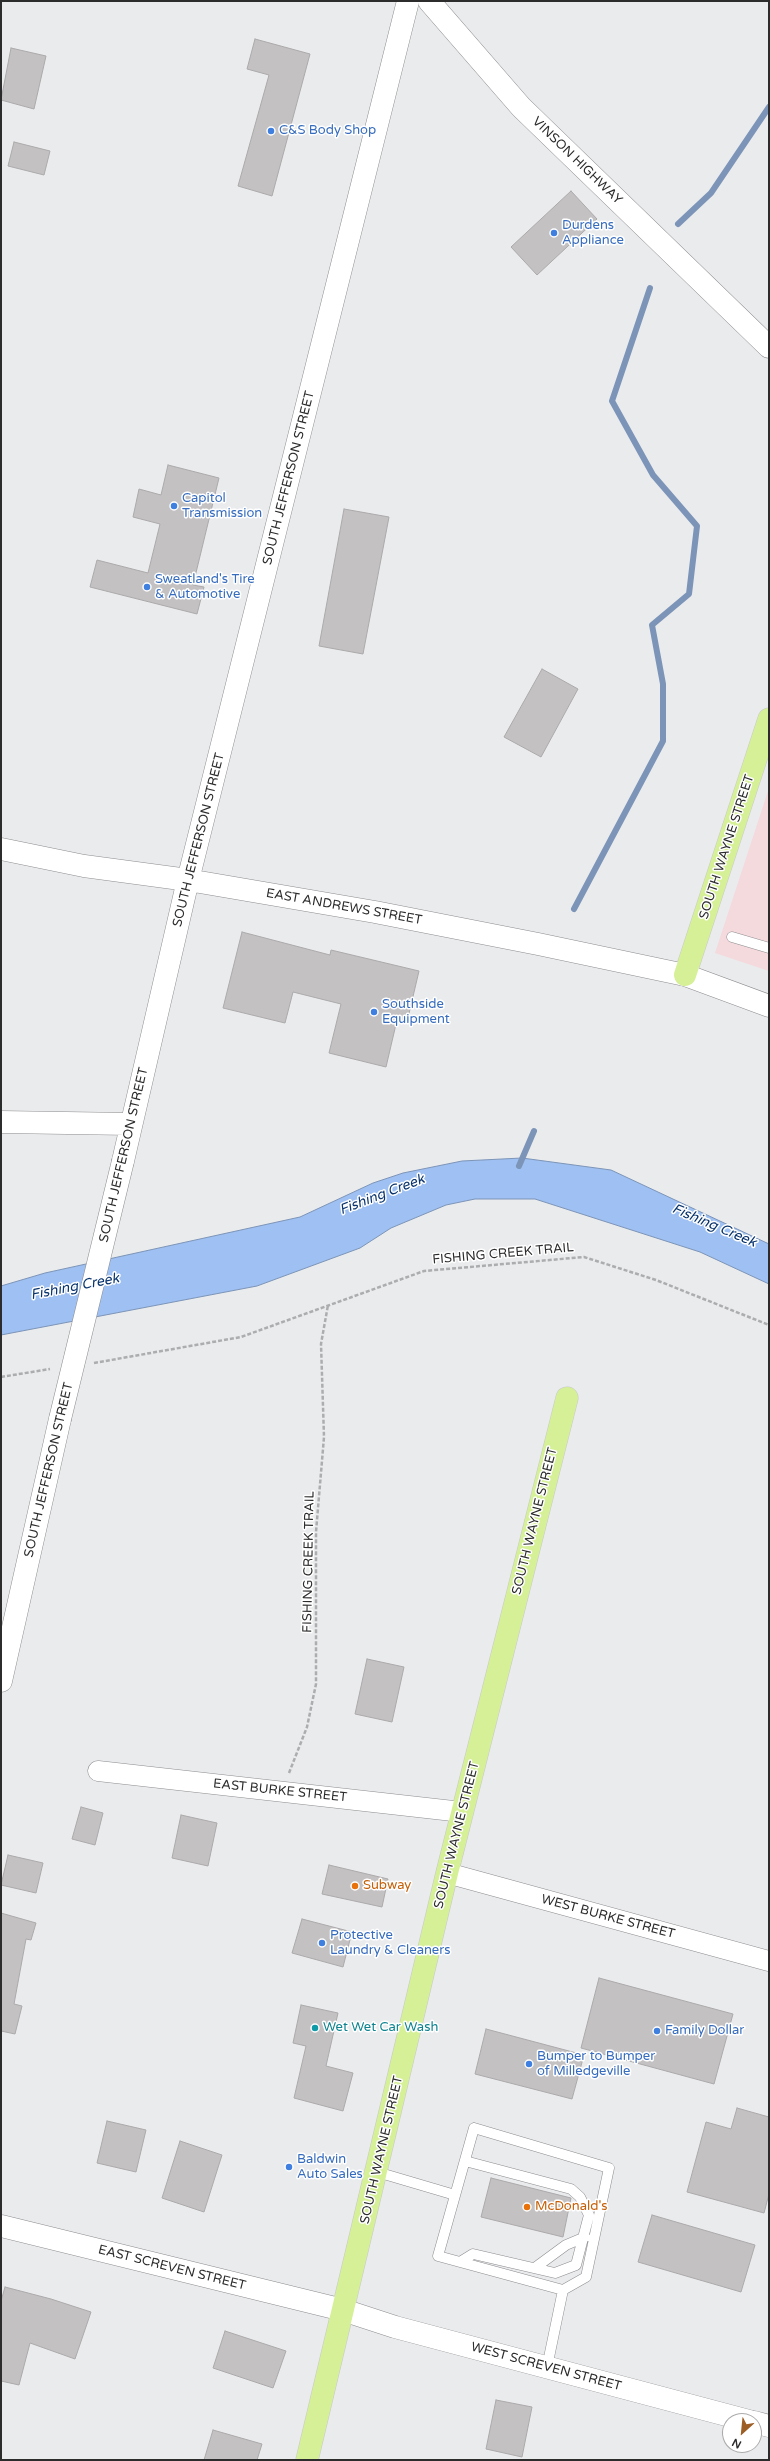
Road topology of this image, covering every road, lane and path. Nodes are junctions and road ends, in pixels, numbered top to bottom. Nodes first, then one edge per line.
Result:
1 (408, 1) edge
2 (429, 1) edge
3 (769, 347) edge
4 (769, 719) edge
5 (1, 849) edge
6 (188, 880) junction
7 (732, 937) dead end
8 (769, 948) edge
9 (685, 975) junction
10 (769, 1006) edge
11 (1, 1122) edge
12 (131, 1124) junction
13 (328, 1305) junction
14 (769, 1325) edge
15 (88, 1364) dead end
16 (57, 1368) dead end
17 (1, 1377) edge
18 (567, 1398) dead end
19 (1, 1681) edge
20 (98, 1771) dead end
21 (284, 1792) junction
22 (462, 1812) junction
23 (447, 1873) junction
24 (769, 1961) edge
25 (464, 2161) junction
26 (377, 2172) junction
27 (455, 2195) junction
28 (1, 2226) edge
29 (585, 2237) junction
30 (460, 2262) junction
31 (536, 2267) junction
32 (563, 2290) junction
33 (343, 2310) junction
34 (547, 2367) junction
35 (722, 2414) edge
36 (307, 2460) edge

1 - 6 street, SOUTH JEFFERSON STREET
2 - 3 street, VINSON HIGHWAY
4 - 9 main road, SOUTH WAYNE STREET
5 - 6 street, EAST ANDREWS STREET
6 - 9 street, EAST ANDREWS STREET
6 - 12 street, SOUTH JEFFERSON STREET
7 - 8 lane
9 - 10 street, EAST ANDREWS STREET
11 - 12 street
12 - 19 street, SOUTH JEFFERSON STREET, bridge
13 - 14 path, FISHING CREEK TRAIL
13 - 15 path, FISHING CREEK TRAIL
13 - 21 path, FISHING CREEK TRAIL
16 - 17 path
18 - 22 main road, SOUTH WAYNE STREET
20 - 21 street, EAST BURKE STREET
21 - 22 street, EAST BURKE STREET
22 - 23 main road, SOUTH WAYNE STREET
23 - 24 street, WEST BURKE STREET
23 - 26 main road, SOUTH WAYNE STREET
25 - 27 lane
25 - 29 lane
25 - 32 lane
26 - 27 lane
26 - 33 main road, SOUTH WAYNE STREET
27 - 30 lane
28 - 33 street, EAST SCREVEN STREET
29 - 31 lane
29 - 31 lane
30 - 31 lane
30 - 32 lane
32 - 34 lane
33 - 34 street, WEST SCREVEN STREET
33 - 36 main road, SOUTH WAYNE STREET
34 - 35 street, WEST SCREVEN STREET

